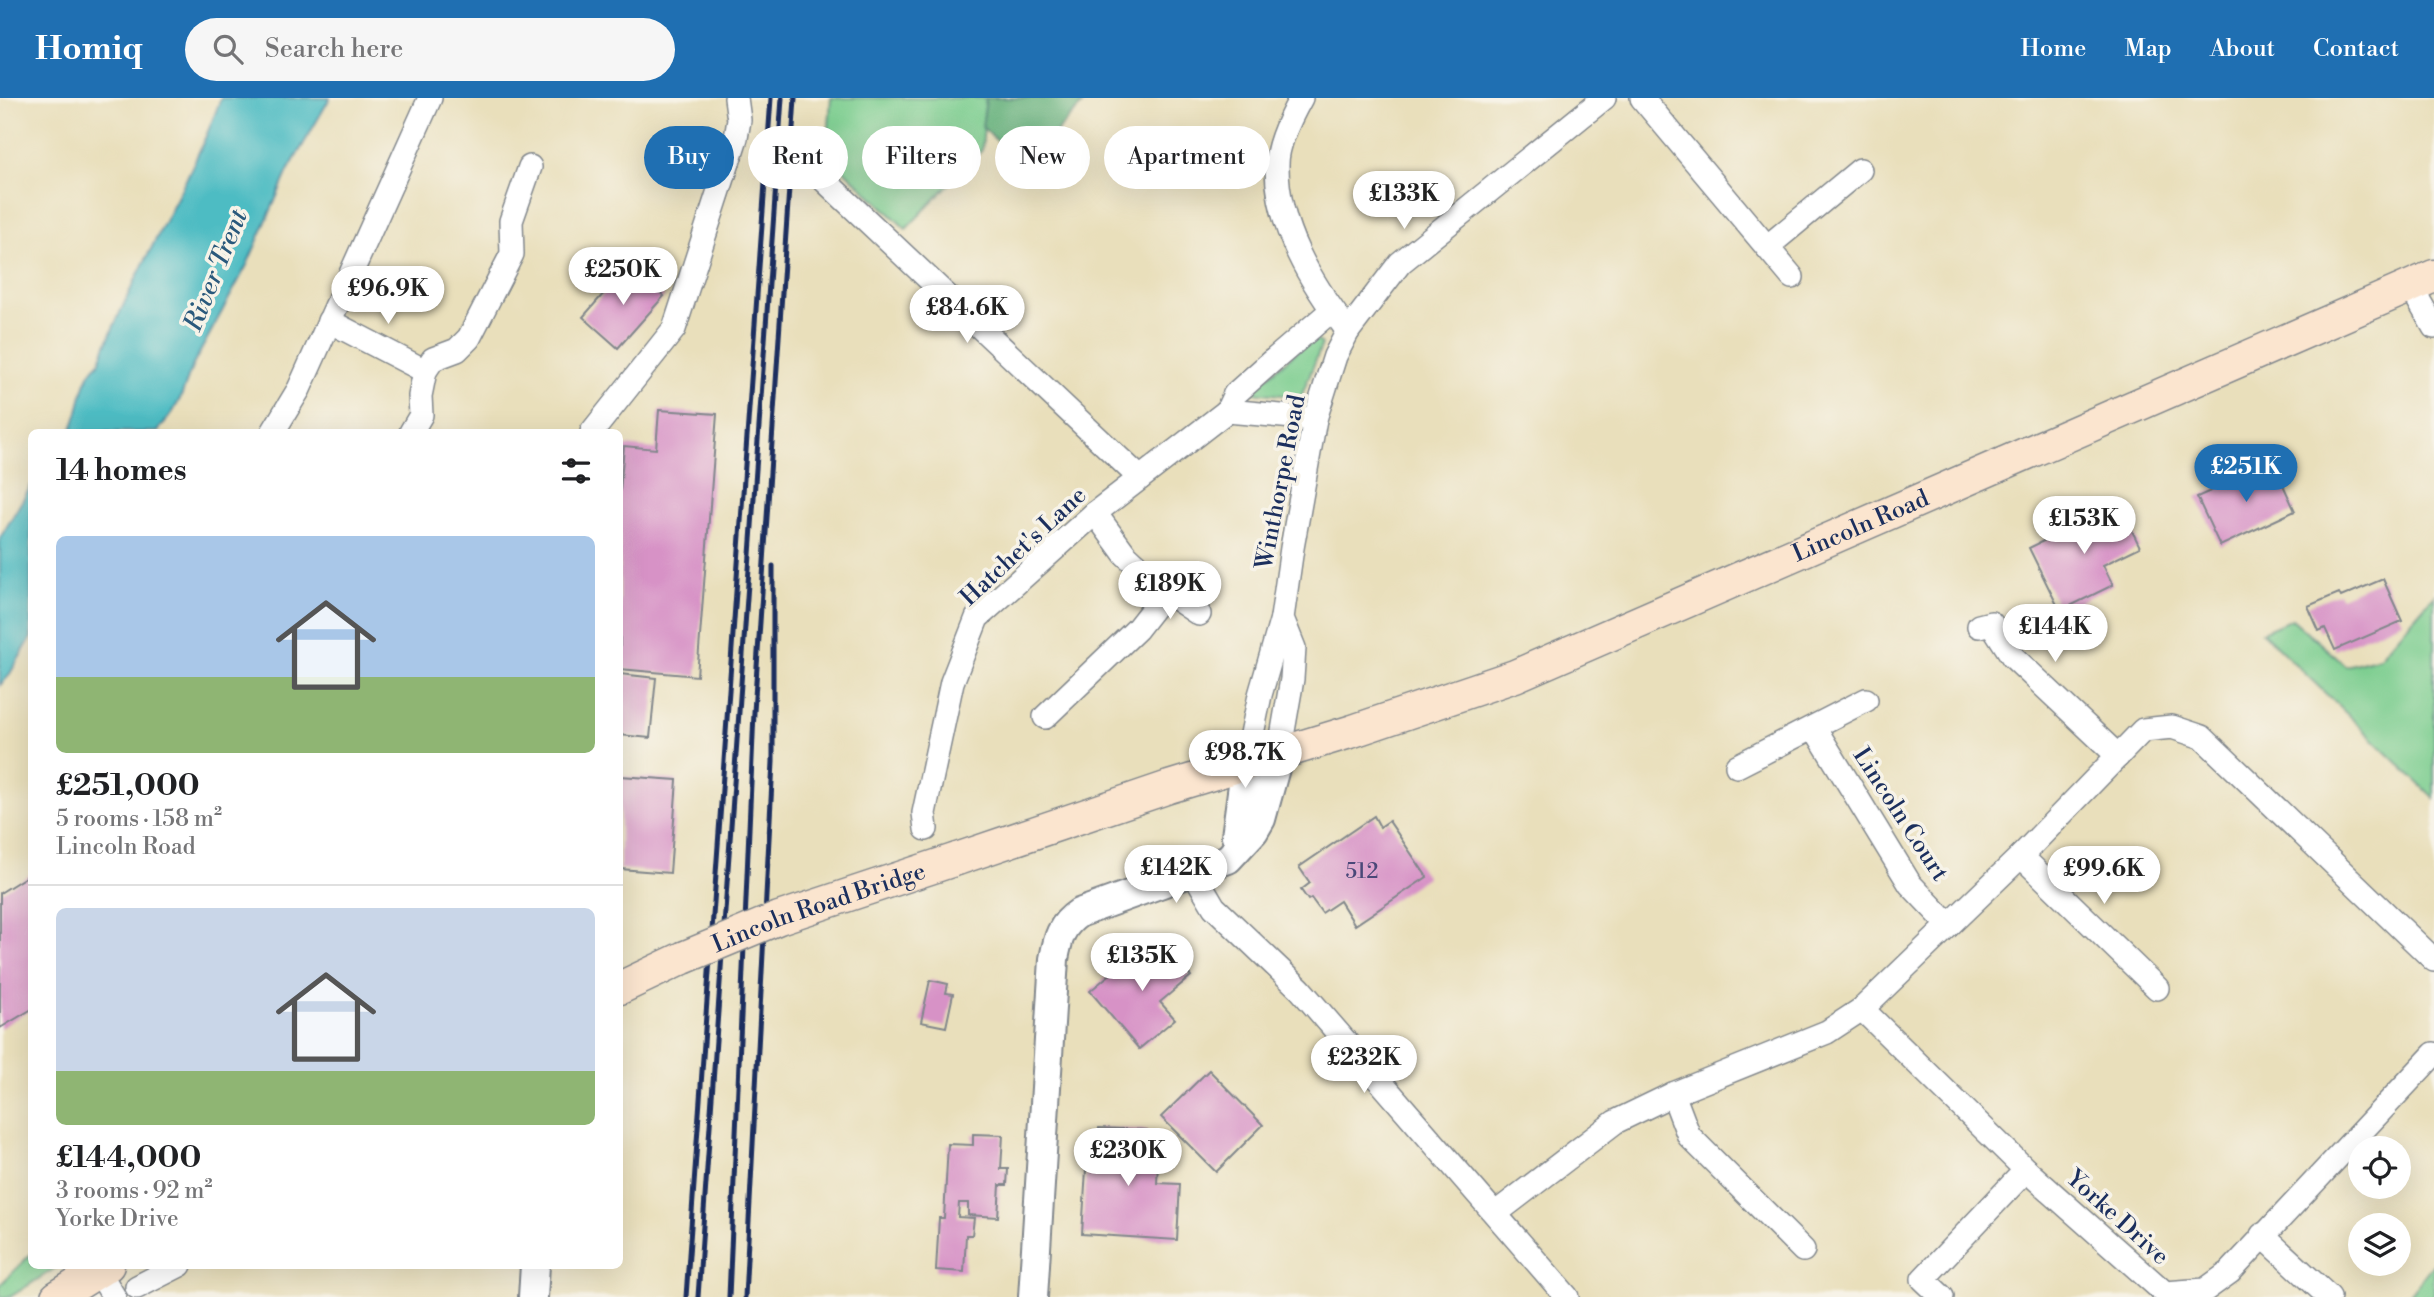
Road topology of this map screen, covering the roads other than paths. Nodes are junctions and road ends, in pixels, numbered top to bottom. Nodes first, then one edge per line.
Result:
1 (430, 98) edge
2 (736, 98) edge
3 (1301, 98) edge
4 (1604, 98) edge
5 (1642, 98) edge
6 (1577, 105) edge
7 (530, 167) dead end
8 (1860, 170) dead end
9 (834, 189) edge
10 (1767, 247) junction
11 (1792, 277) dead end
12 (2425, 280) edge
13 (1332, 310) junction
14 (329, 321) junction
15 (2434, 327) edge
16 (1348, 331) junction
17 (425, 371) junction
18 (1227, 411) junction
19 (1315, 419) junction
20 (276, 429) edge
21 (413, 429) edge
22 (594, 429) edge
23 (1140, 478) junction
24 (1095, 513) junction
25 (1166, 592) junction
26 (1199, 614) dead end
27 (1282, 618) junction
28 (1979, 626) dead end
29 (1866, 700) dead end
30 (1045, 717) dead end
31 (1814, 727) junction
32 (1279, 754) junction
33 (2118, 756) junction
34 (1246, 763) junction
35 (1737, 766) dead end
36 (926, 829) dead end
37 (1241, 842) junction
38 (2021, 856) junction
39 (1194, 873) junction
40 (1949, 925) junction
41 (2434, 960) edge
42 (623, 987) edge
43 (2157, 988) dead end
44 (1862, 1009) junction
45 (2434, 1054) edge
46 (1673, 1094) junction
47 (2025, 1170) junction
48 (1496, 1213) junction
49 (2262, 1236) junction
50 (1803, 1250) dead end
51 (172, 1269) edge
52 (535, 1269) edge
53 (107, 1278) edge
54 (137, 1287) dead end
55 (2206, 1294) edge
56 (57, 1297) edge
57 (533, 1297) edge
58 (1033, 1297) edge
59 (1567, 1297) edge
60 (1942, 1297) edge
61 (2329, 1297) edge

1 - 14 street
2 - 22 street
3 - 13 street
4 - 6 street, Winthorpe Road
5 - 10 street
6 - 16 street, Winthorpe Road
7 - 17 street
8 - 10 street
9 - 23 street
10 - 11 street
12 - 15 street
12 - 32 main road, Lincoln Road
13 - 16 street
13 - 18 street, Hatchet's Lane
14 - 17 street
14 - 20 street
16 - 19 street, Winthorpe Road
17 - 21 street
18 - 19 street
18 - 23 street, Hatchet's Lane
19 - 27 street, Winthorpe Road
23 - 24 street, Hatchet's Lane
24 - 25 street
24 - 36 street, Hatchet's Lane
25 - 26 street
25 - 30 street
27 - 32 street, Winthorpe Road
27 - 34 street, Winthorpe Road
28 - 33 street
29 - 31 street
31 - 35 street
31 - 40 street, Lincoln Court
32 - 34 main road, Lincoln Road
32 - 37 street
33 - 38 street
33 - 41 street
34 - 37 street
34 - 42 main road, Lincoln Road Bridge, bridge
37 - 39 street
38 - 40 street
38 - 43 street
39 - 48 street
39 - 58 street
40 - 44 street
44 - 46 street
44 - 47 street, Yorke Drive
45 - 49 street, Yorke Drive
46 - 48 street
46 - 50 street
47 - 55 street, Yorke Drive
47 - 60 street
48 - 59 street
49 - 55 street, Yorke Drive
49 - 61 street
51 - 54 street
52 - 57 street
53 - 56 main road

